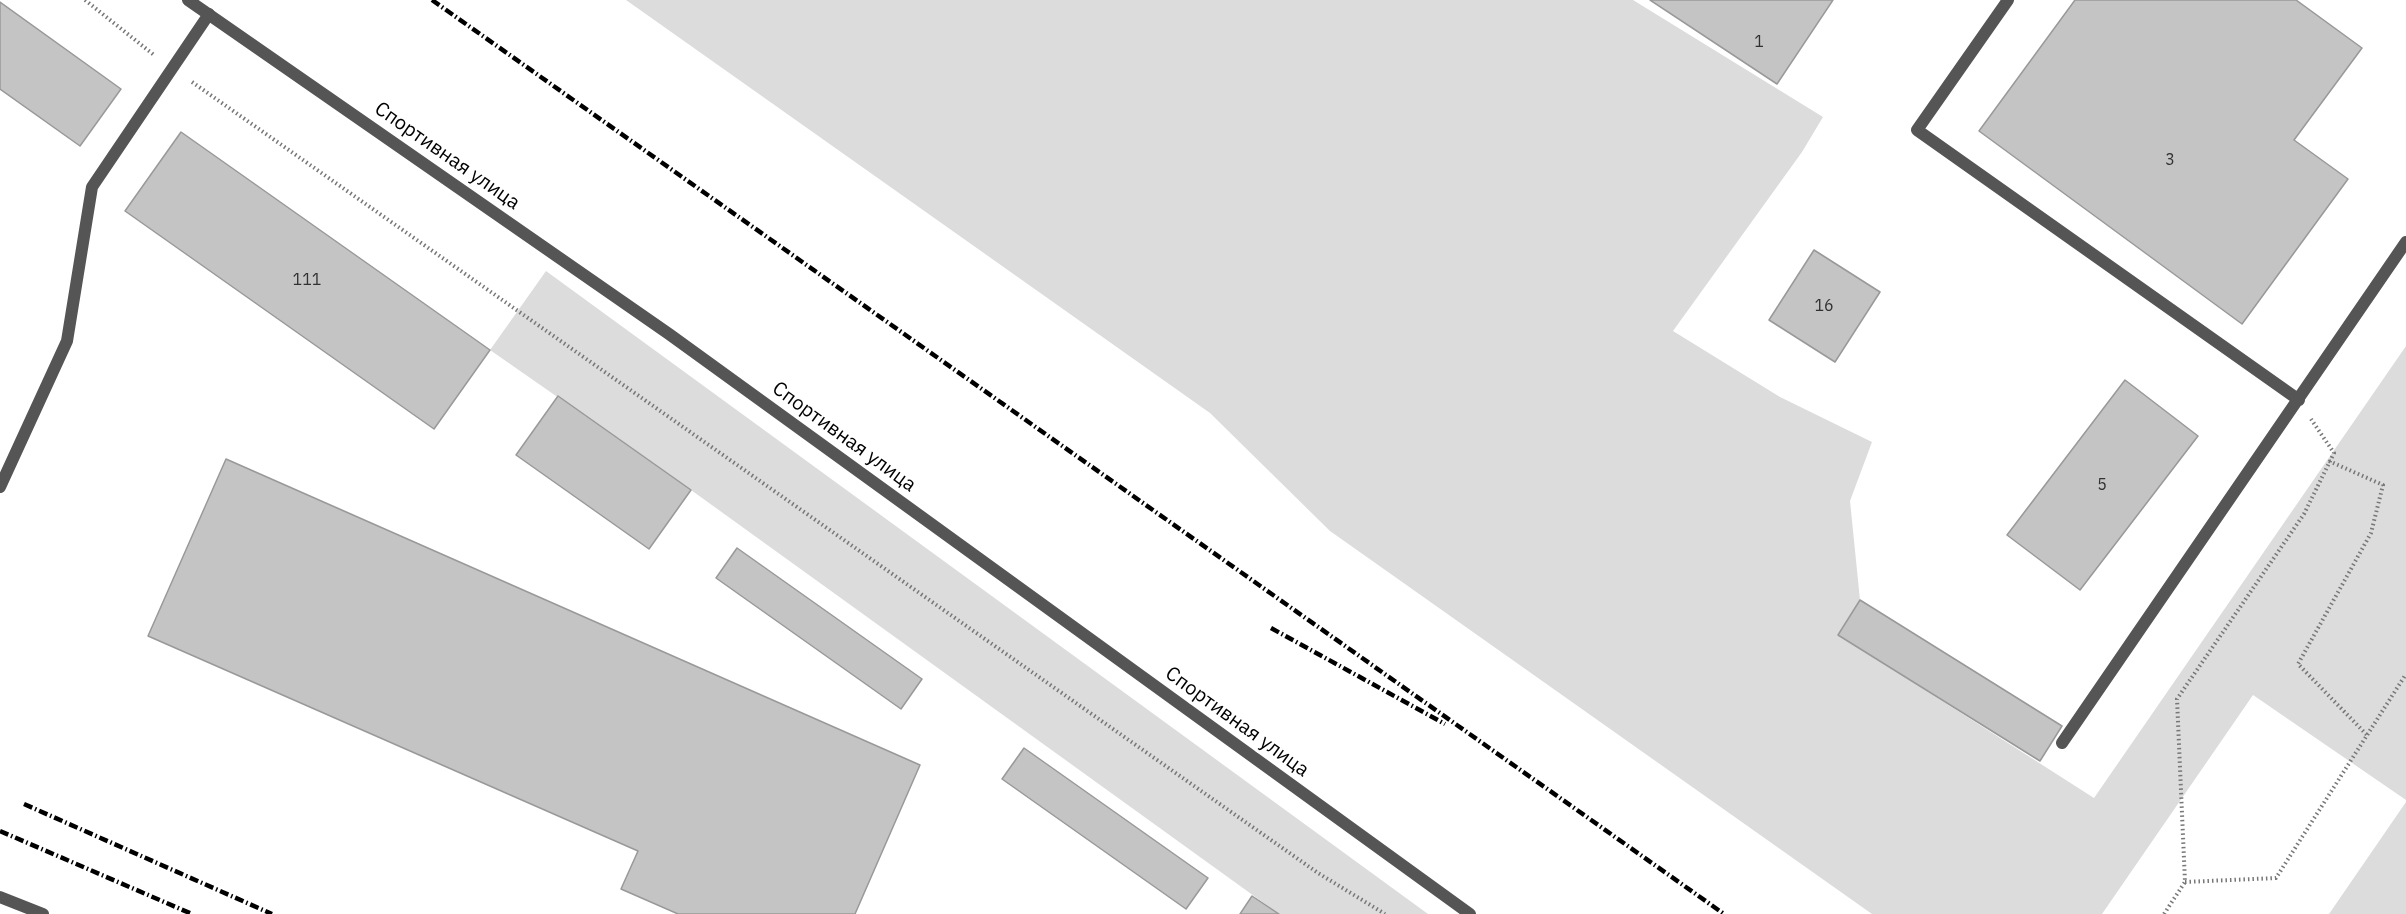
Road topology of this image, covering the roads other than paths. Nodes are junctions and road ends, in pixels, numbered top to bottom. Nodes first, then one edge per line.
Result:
1 (188, 0) edge
2 (2008, 0) edge
3 (209, 15) junction
4 (2406, 242) edge
5 (2299, 400) junction
6 (0, 487) edge
7 (2062, 743) dead end
8 (0, 897) edge
9 (44, 914) edge
10 (1470, 914) edge

1 - 3 street, Спортивная улица
2 - 5 street
3 - 6 street
3 - 10 street, Спортивная улица
4 - 5 street
5 - 7 street
8 - 9 street

